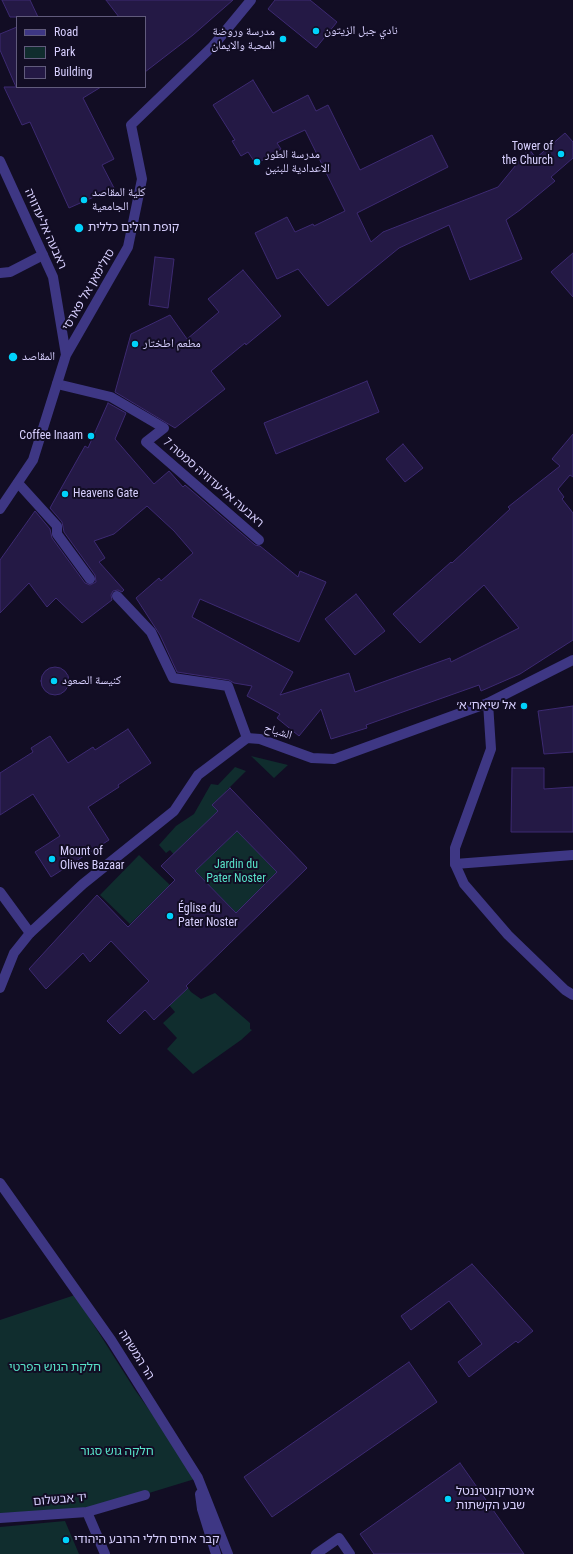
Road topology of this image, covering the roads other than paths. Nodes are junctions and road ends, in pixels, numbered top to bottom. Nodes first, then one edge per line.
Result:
1 (251, 0) edge
2 (0, 161) edge
3 (43, 255) junction
4 (0, 273) edge
5 (66, 355) junction
6 (57, 384) junction
7 (18, 483) junction
8 (0, 509) edge
9 (259, 540) dead end
10 (90, 579) dead end
11 (117, 596) dead end
12 (573, 660) edge
13 (488, 703) junction
14 (246, 738) junction
15 (573, 855) edge
16 (455, 864) junction
17 (0, 892) edge
18 (30, 932) junction
19 (0, 988) edge
20 (573, 995) edge
21 (0, 1183) edge
22 (198, 1478) junction
23 (145, 1495) dead end
24 (87, 1512) junction
25 (0, 1518) edge
26 (105, 1554) edge
27 (216, 1554) edge
28 (228, 1554) edge
29 (316, 1554) edge
30 (350, 1554) edge

1 - 5 street, סולימאן אל פארסי
2 - 3 street, ראבעה אל-עדוויה
3 - 4 street
3 - 5 street, ראבעה אל-עדוויה
5 - 6 street, ראבעה אל-עדוויה
6 - 7 street, ראבעה אל-עדוויה
6 - 9 street, ראבעה אל-עדוויה סמטה 7
7 - 8 street, ראבעה אל-עדוויה
7 - 10 street
11 - 14 street
12 - 13 street, الشياح
13 - 14 street, الشياح
13 - 16 street
14 - 18 street, الشياح
15 - 16 street
16 - 20 street
17 - 18 street
18 - 19 street
21 - 22 street, הר המשחה
22 - 27 street
22 - 28 street, הר המשחה
23 - 24 street, יד אבשלום
24 - 25 street, יד אבשלום
24 - 26 street
29 - 30 street

